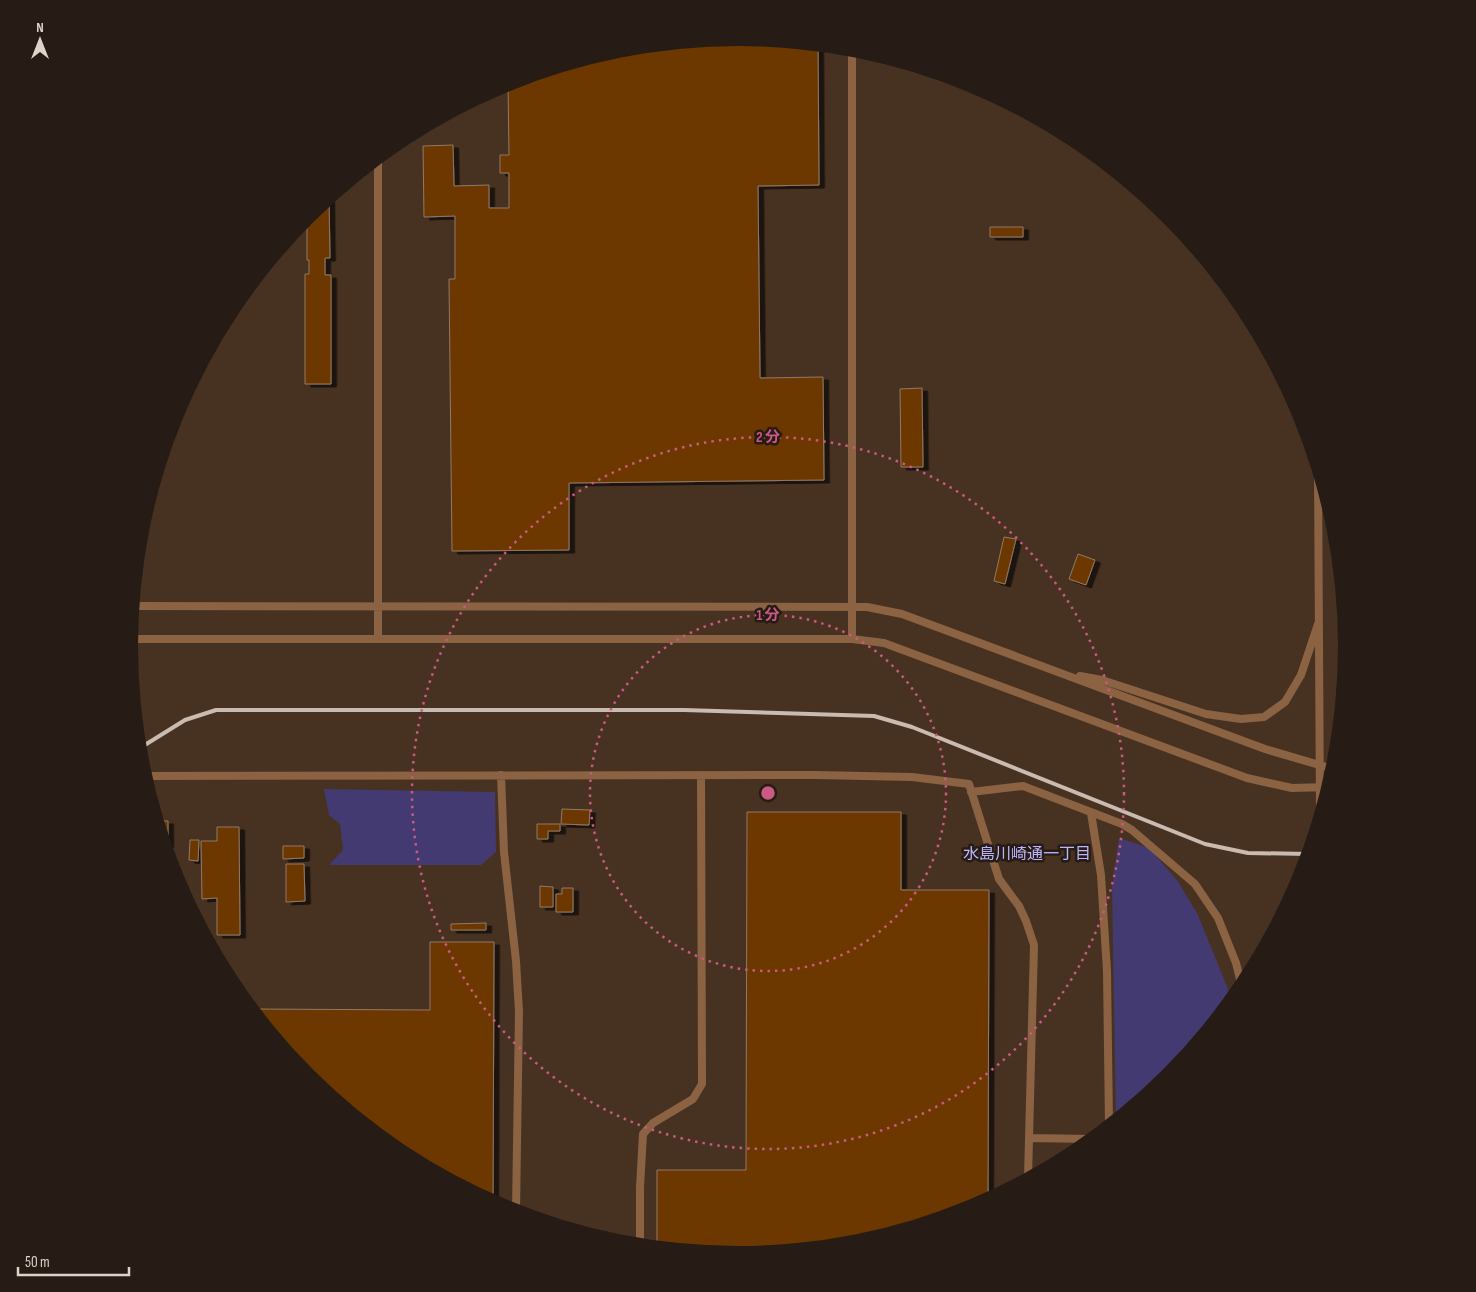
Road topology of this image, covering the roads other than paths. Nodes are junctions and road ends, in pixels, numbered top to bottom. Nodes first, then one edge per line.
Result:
1 (852, 57) edge
2 (378, 166) edge
3 (1318, 496) edge
4 (140, 606) edge
5 (851, 606) junction
6 (378, 607) junction
7 (1319, 620) junction
8 (138, 638) edge
9 (378, 639) junction
10 (852, 639) junction
11 (1058, 672) junction
12 (1321, 766) junction
13 (1325, 767) edge
14 (501, 775) junction
15 (701, 775) junction
16 (153, 776) edge
17 (1323, 777) edge
18 (1320, 788) edge
19 (971, 792) junction
20 (1091, 813) junction
21 (1239, 975) edge
22 (1109, 1117) edge
23 (1029, 1138) junction
24 (1080, 1139) edge
25 (1028, 1170) edge
26 (516, 1203) edge
27 (640, 1237) edge

1 - 5 lane
2 - 6 lane
3 - 7 lane
4 - 6 lane
5 - 6 lane
5 - 10 lane
5 - 11 lane
6 - 9 lane
7 - 11 lane
7 - 12 lane
8 - 9 lane
9 - 10 lane
10 - 18 lane
11 - 12 lane
12 - 13 lane
12 - 17 lane
14 - 15 lane
14 - 16 lane
14 - 26 lane
15 - 19 lane
15 - 27 lane
19 - 20 lane
19 - 23 lane
20 - 21 lane
20 - 22 lane
23 - 24 lane
23 - 25 lane

